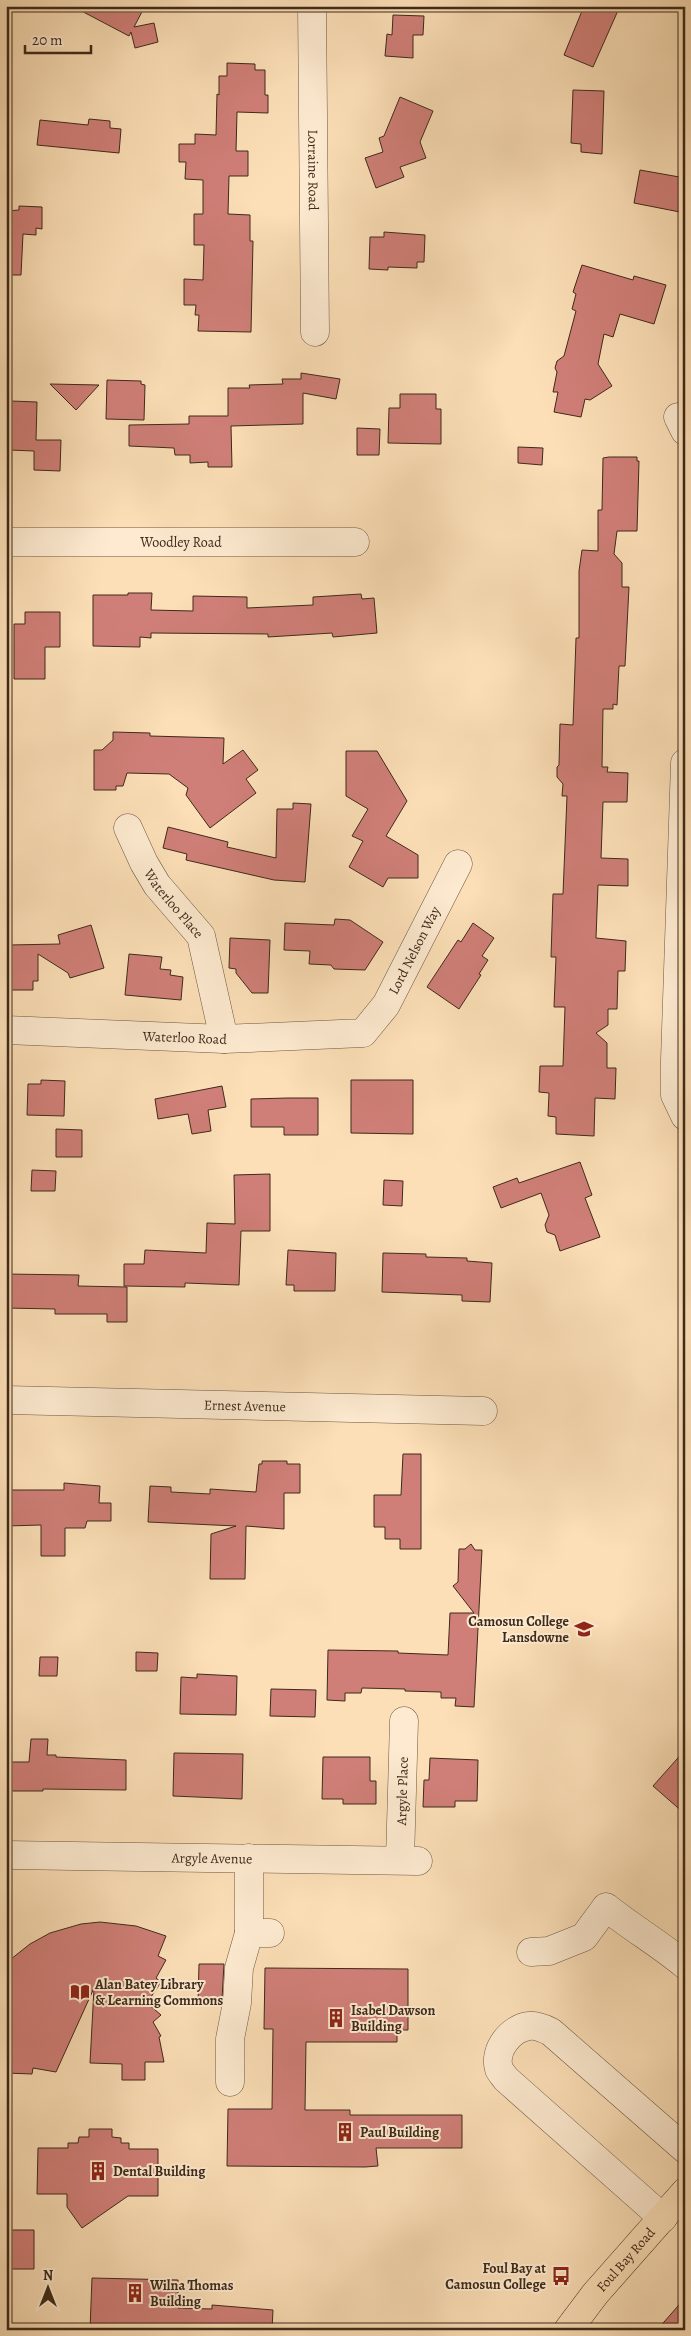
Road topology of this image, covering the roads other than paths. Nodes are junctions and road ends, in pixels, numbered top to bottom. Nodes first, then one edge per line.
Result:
1 (312, 6) edge
2 (316, 332) dead end
3 (6, 542) edge
4 (355, 542) dead end
5 (685, 763) edge
6 (128, 828) dead end
7 (458, 864) dead end
8 (6, 1030) edge
9 (363, 1033) joint
10 (224, 1039) junction
11 (685, 1116) edge
12 (6, 1400) edge
13 (483, 1411) dead end
14 (404, 1721) dead end
15 (6, 1855) edge
16 (250, 1858) junction
17 (409, 1860) joint
18 (542, 1947) dead end
19 (685, 1965) edge
20 (230, 2082) dead end
21 (685, 2149) edge
22 (685, 2192) edge
23 (663, 2218) junction
24 (568, 2330) edge

1 - 2 street, Lorraine Road
3 - 4 street, Woodley Road
5 - 11 street
6 - 10 street, Waterloo Place
7 - 9 street, Lord Nelson Way
8 - 10 street, Waterloo Road
9 - 10 street, Waterloo Road
12 - 13 street, Ernest Avenue
14 - 17 street, Argyle Place
15 - 16 street, Argyle Avenue
16 - 17 street, Argyle Avenue
16 - 20 street
18 - 19 street
21 - 23 street
22 - 23 main road, Foul Bay Road
23 - 24 main road, Foul Bay Road

